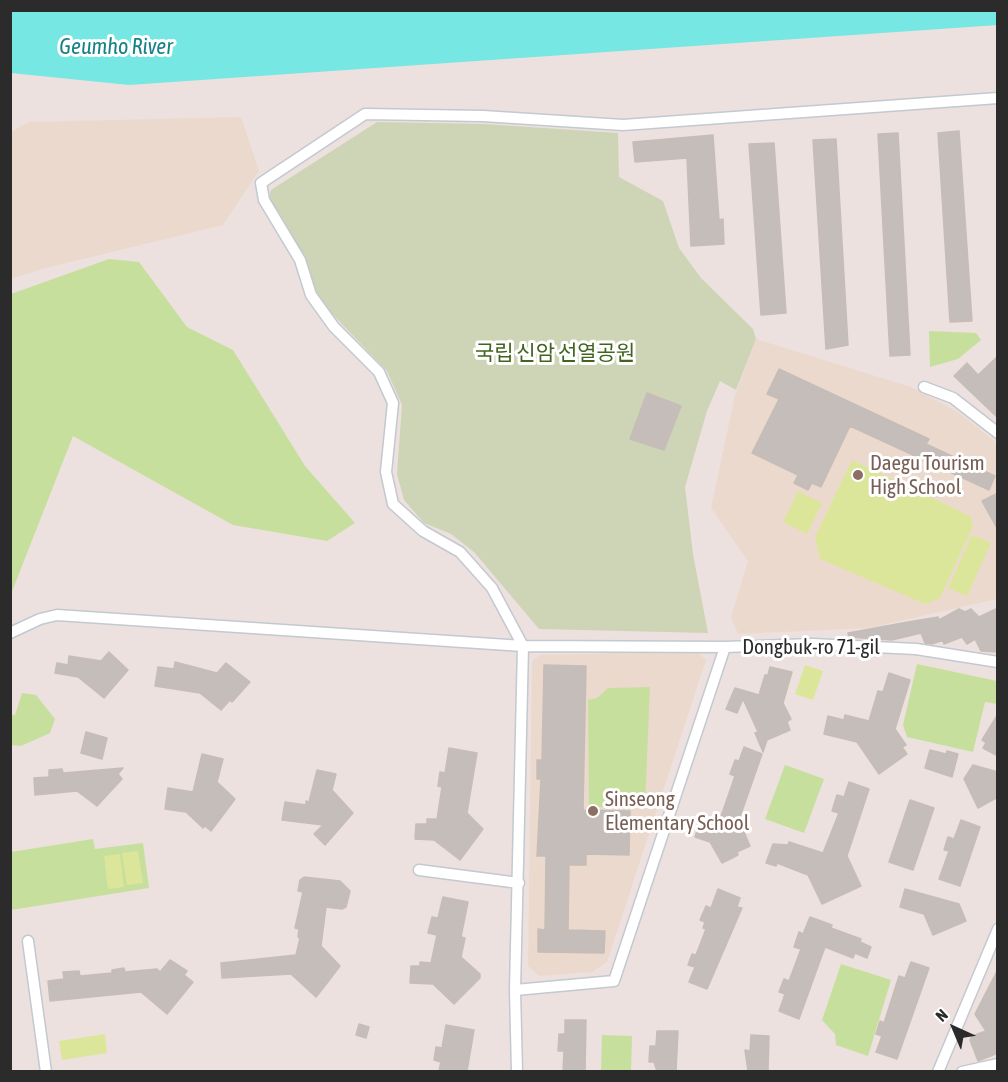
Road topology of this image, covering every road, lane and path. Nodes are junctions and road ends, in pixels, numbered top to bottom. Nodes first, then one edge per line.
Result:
1 (998, 98) edge
2 (924, 387) dead end
3 (998, 433) edge
4 (10, 633) edge
5 (523, 646) junction
6 (725, 647) junction
7 (998, 662) edge
8 (419, 870) dead end
9 (519, 883) junction
10 (998, 929) edge
11 (28, 940) dead end
12 (515, 990) junction
13 (998, 1064) edge
14 (46, 1071) edge
15 (517, 1071) edge
16 (938, 1071) edge
17 (962, 1071) edge

1 - 5 street
2 - 3 street
4 - 5 street
5 - 6 street
5 - 9 street
6 - 7 street, Dongbuk-ro 71-gil
6 - 12 street, Dongbuk-ro 71-gil
8 - 9 street
9 - 12 street
10 - 16 street
11 - 14 street
12 - 15 street
13 - 17 street

